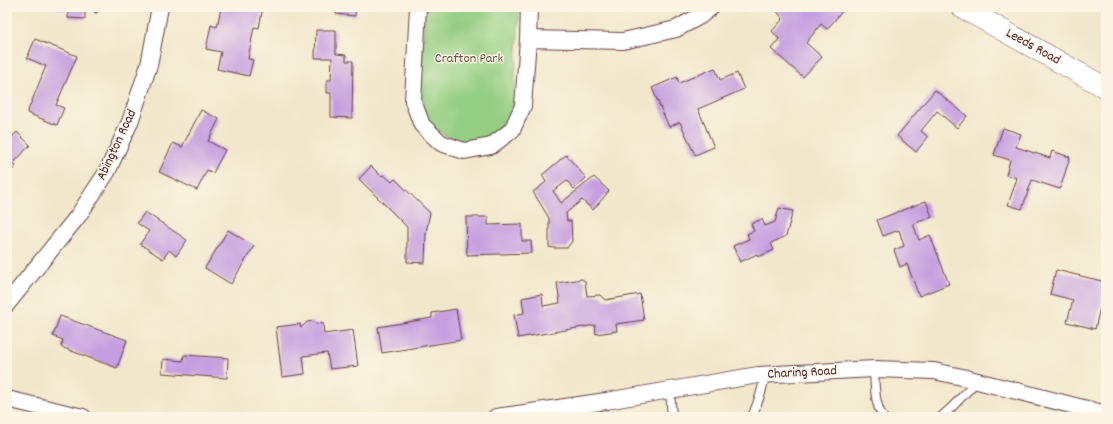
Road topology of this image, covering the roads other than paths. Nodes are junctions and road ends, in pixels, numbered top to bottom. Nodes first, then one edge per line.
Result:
1 (160, 7) edge
2 (418, 7) edge
3 (529, 7) edge
4 (711, 7) edge
5 (961, 7) edge
6 (528, 39) junction
7 (1106, 88) edge
8 (7, 304) edge
9 (874, 369) junction
10 (764, 375) junction
11 (977, 381) junction
12 (670, 391) junction
13 (7, 399) edge
14 (543, 414) edge
15 (1106, 414) edge
16 (84, 417) edge
17 (496, 417) edge
18 (672, 417) edge
19 (752, 417) edge
20 (883, 417) edge
21 (941, 417) edge

1 - 8 street, Abington Road
2 - 6 street
3 - 6 street
4 - 6 street
5 - 7 street, Leeds Road
9 - 10 street, Charing Road
9 - 11 street, Charing Road
9 - 20 lane
10 - 12 street, Charing Road
10 - 19 lane
11 - 15 street, Charing Road
11 - 21 lane
12 - 14 street, Charing Road
12 - 18 lane
13 - 16 street
14 - 17 street, Charing Road

